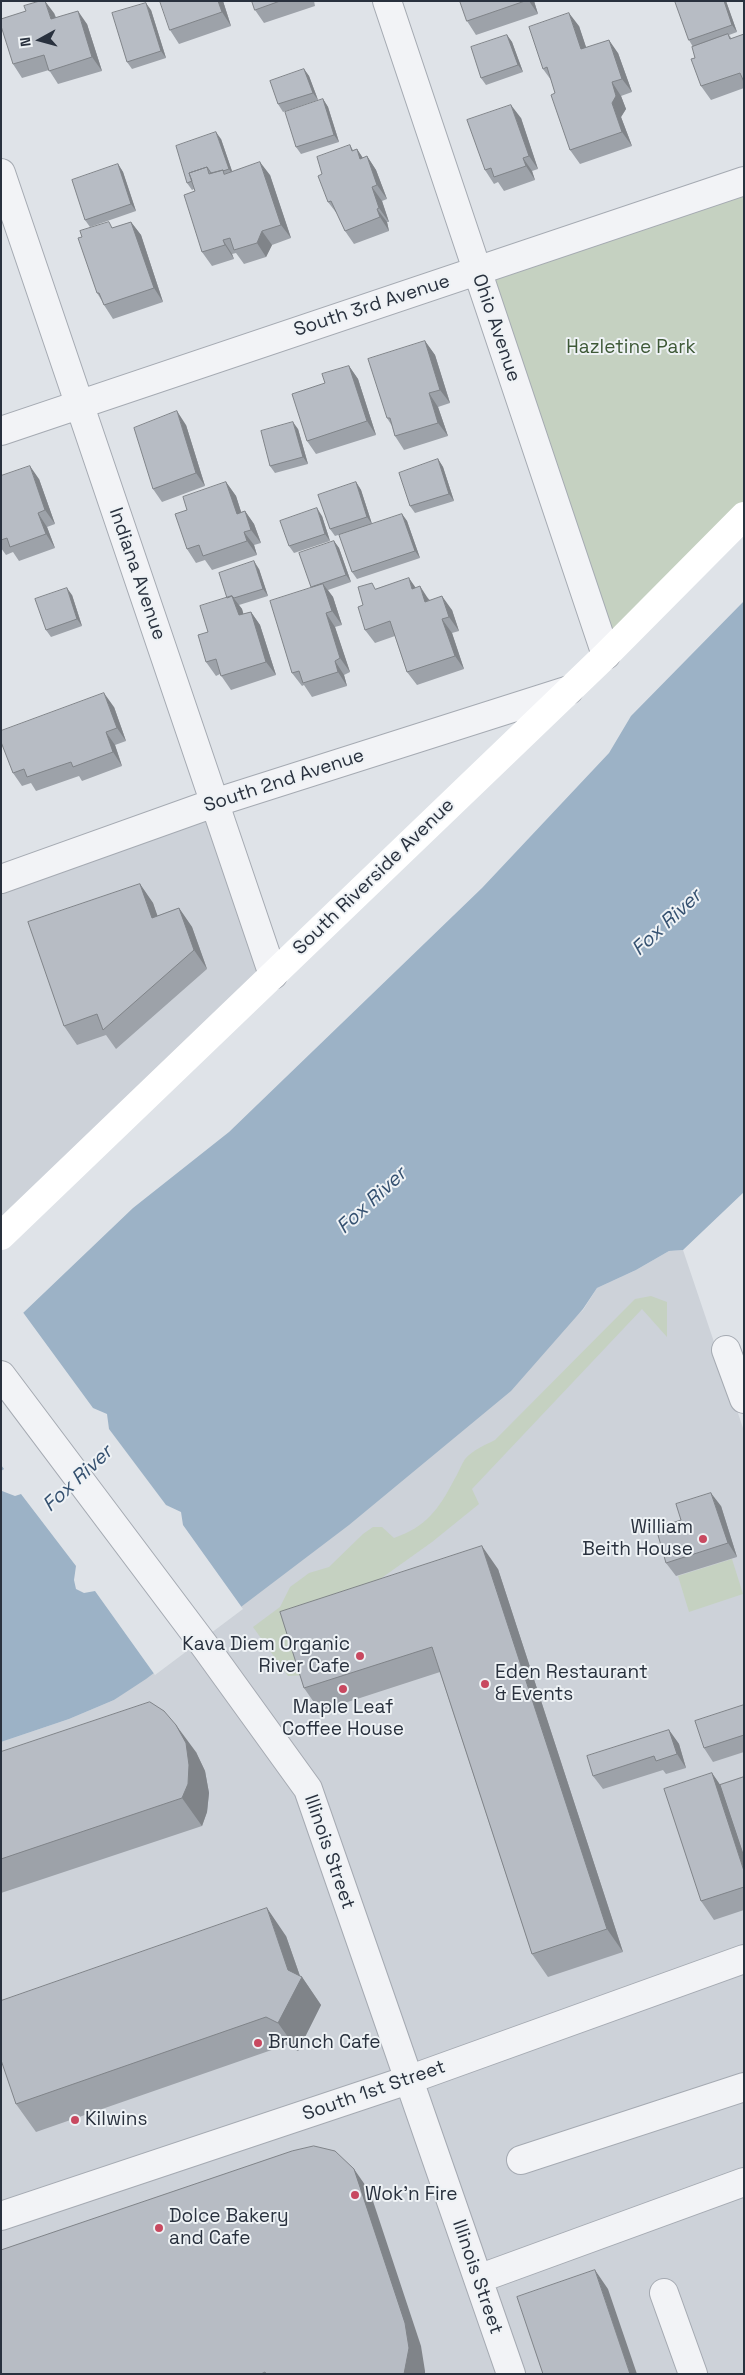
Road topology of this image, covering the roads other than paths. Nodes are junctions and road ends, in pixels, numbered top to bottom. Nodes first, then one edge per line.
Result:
1 (387, 1) edge
2 (1, 173) edge
3 (744, 181) edge
4 (477, 271) junction
5 (79, 404) junction
6 (1, 431) edge
7 (744, 516) edge
8 (606, 655) junction
9 (569, 690) junction
10 (214, 803) junction
11 (1, 880) edge
12 (273, 975) junction
13 (1, 1236) edge
14 (726, 1350) dead end
15 (1, 1375) edge
16 (744, 1399) edge
17 (744, 1960) edge
18 (408, 2080) junction
19 (744, 2087) edge
20 (521, 2160) dead end
21 (744, 2182) edge
22 (1, 2216) edge
23 (478, 2279) junction
24 (664, 2293) dead end
25 (510, 2374) edge
26 (693, 2374) edge

1 - 4 street, Ohio Avenue
2 - 5 street, Indiana Avenue
3 - 4 street, South 3rd Avenue
4 - 5 street, South 3rd Avenue
4 - 8 street, Ohio Avenue
5 - 6 street, South 3rd Avenue
5 - 10 street, Indiana Avenue
7 - 8 street, South Riverside Avenue
8 - 9 street, South Riverside Avenue
9 - 10 street, South 2nd Avenue
9 - 12 street, South Riverside Avenue
10 - 11 street, South 2nd Avenue
10 - 12 street, Indiana Avenue
12 - 13 street, South Riverside Avenue
14 - 16 street
15 - 18 street, Illinois Street
17 - 18 street, South 1st Street
18 - 22 street, South 1st Street
18 - 23 street, Illinois Street
19 - 20 street
21 - 23 street
23 - 25 street, Illinois Street
24 - 26 street

